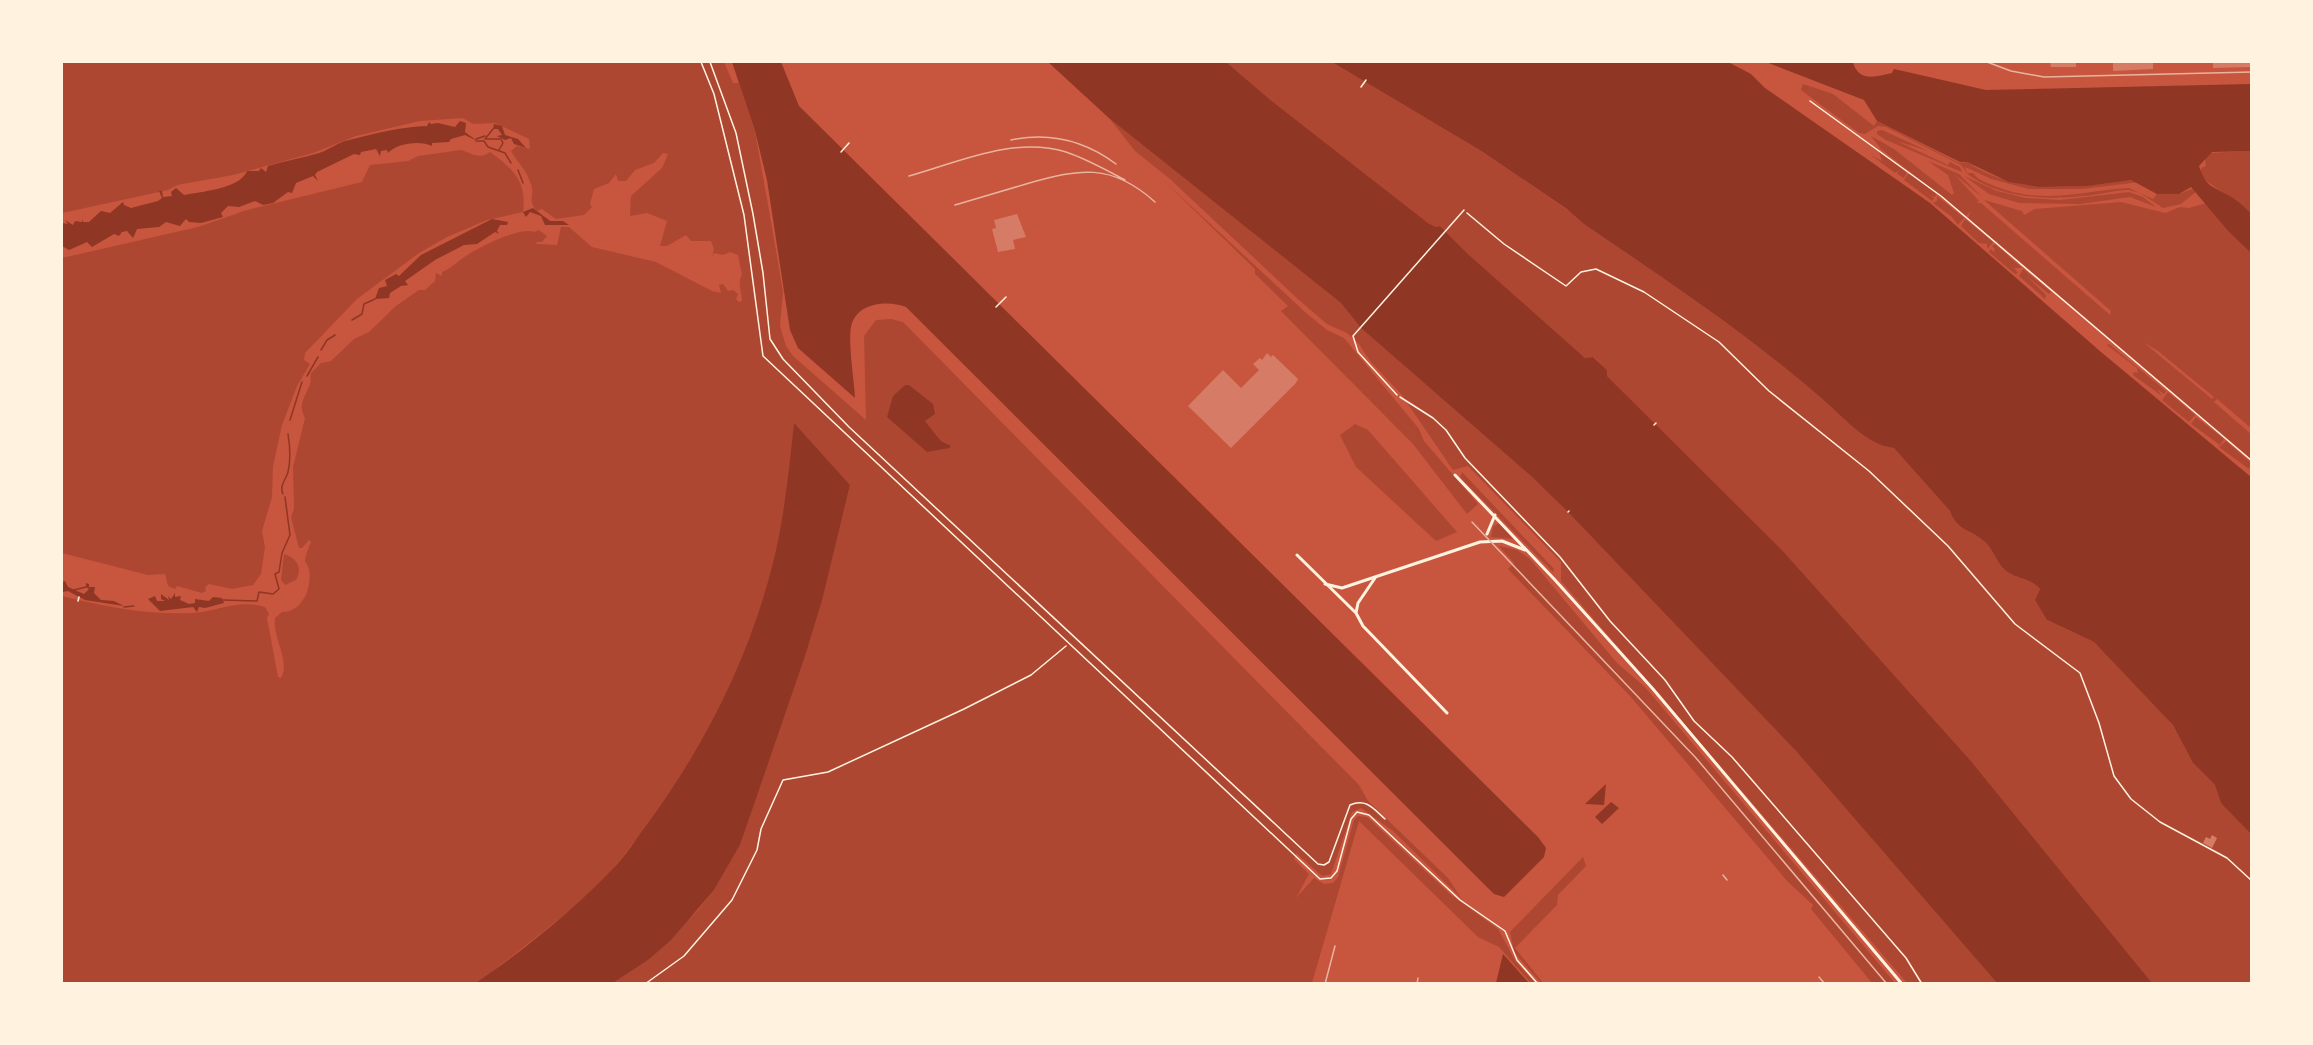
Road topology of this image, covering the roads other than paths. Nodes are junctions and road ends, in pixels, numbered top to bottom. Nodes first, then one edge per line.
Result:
1 (701, 62) edge
2 (1809, 101) dead end
3 (1464, 210) road end
4 (1397, 395) road end
5 (2252, 461) edge
6 (1455, 475) dead end
7 (1495, 515) junction
8 (1487, 534) joint
9 (1494, 541) junction
10 (1529, 552) junction
11 (1297, 555) dead end
12 (1376, 577) junction
13 (1324, 584) junction
14 (1356, 613) junction
15 (1447, 713) dead end
16 (1538, 984) edge
17 (1902, 984) edge

1 - 16 lane
2 - 5 lane
3 - 4 lane
6 - 7 street
7 - 8 street
7 - 10 street
8 - 9 lane
9 - 10 street
9 - 12 street
10 - 17 street
11 - 13 street
12 - 13 street
12 - 14 street
13 - 14 street
14 - 15 street

